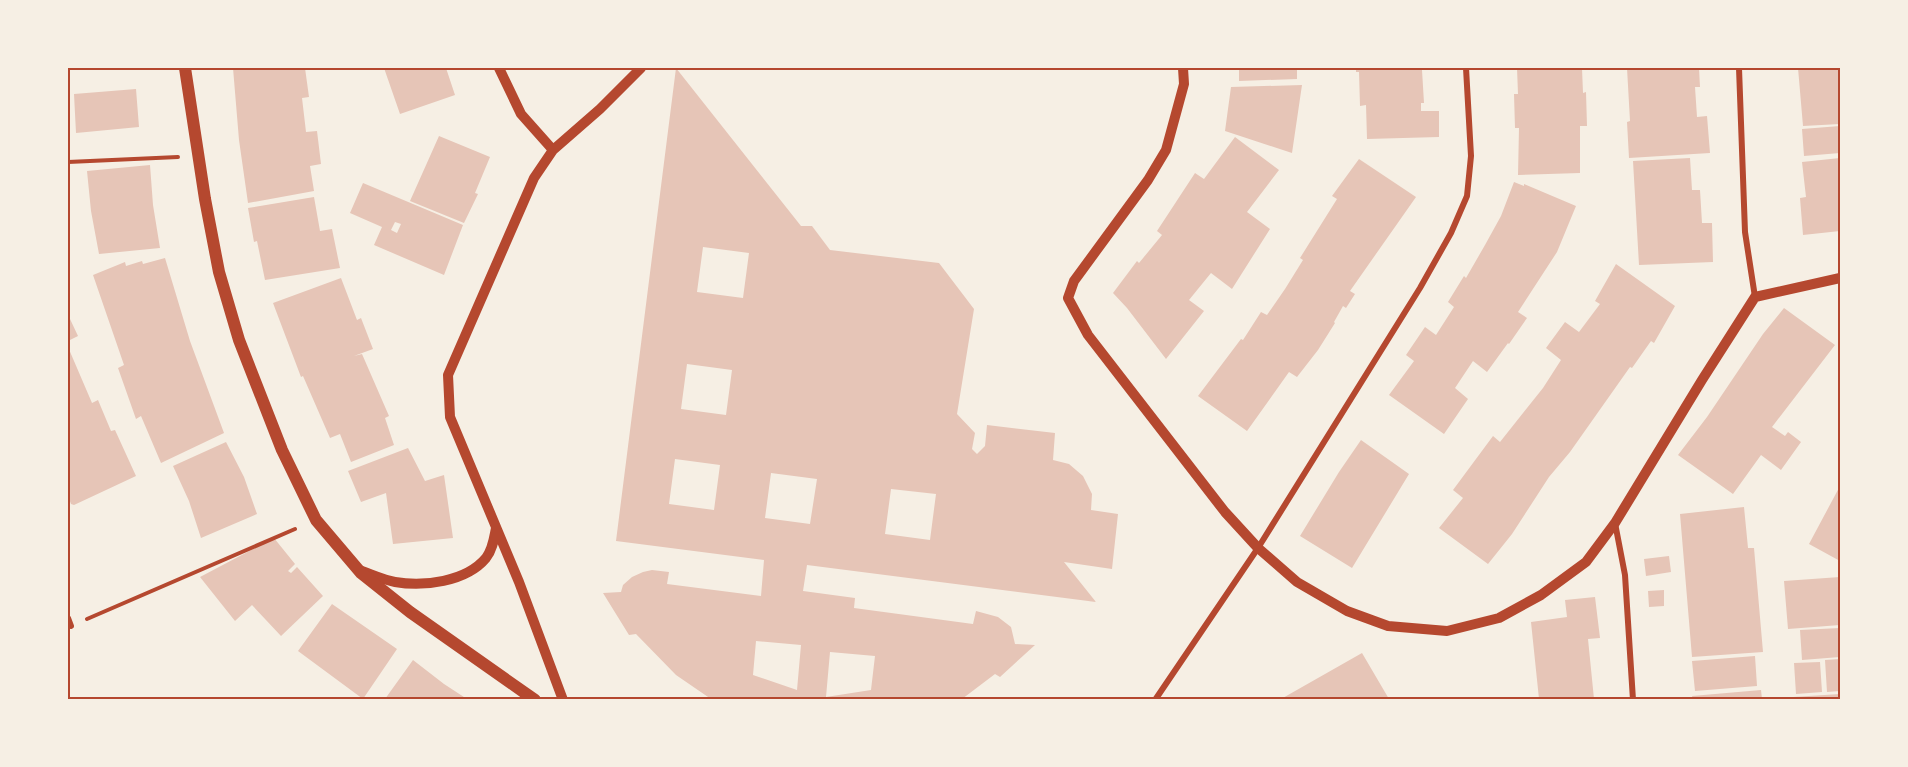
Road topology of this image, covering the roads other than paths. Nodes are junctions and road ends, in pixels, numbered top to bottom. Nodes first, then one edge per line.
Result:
1 (185, 68) edge
2 (499, 68) edge
3 (641, 68) edge
4 (1183, 68) edge
5 (1466, 68) edge
6 (1739, 68) edge
7 (553, 150) junction
8 (1840, 278) edge
9 (1755, 297) junction
10 (1615, 523) junction
11 (496, 526) junction
12 (1258, 548) junction
13 (359, 570) junction
14 (68, 618) edge
15 (71, 627) road end
16 (535, 699) edge
17 (563, 699) edge
18 (1155, 699) edge
19 (1633, 699) edge

1 - 13 main road
2 - 7 street
3 - 7 street
4 - 12 street
5 - 12 street
6 - 9 street
7 - 11 street
8 - 9 street
9 - 10 street
10 - 12 street
10 - 19 street
11 - 13 street
11 - 17 street
12 - 18 street
13 - 16 main road
14 - 15 street

